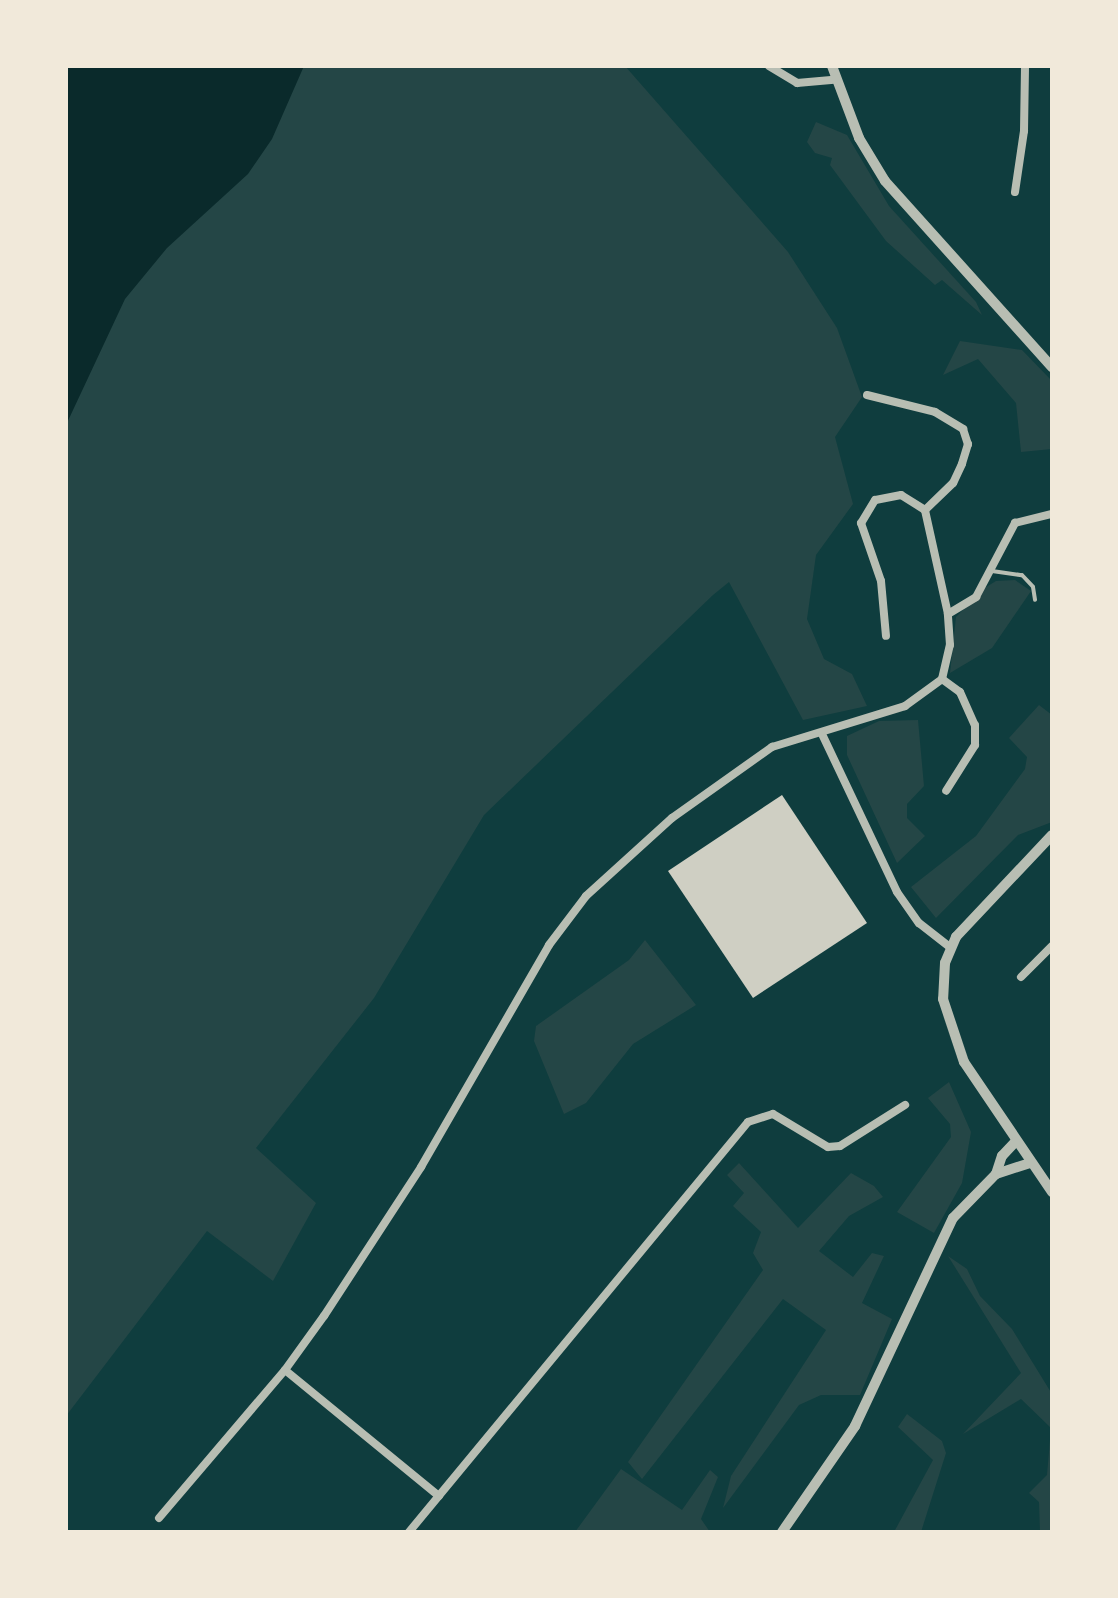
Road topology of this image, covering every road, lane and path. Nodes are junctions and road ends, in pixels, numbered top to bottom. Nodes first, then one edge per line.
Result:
1 (769, 66) edge
2 (832, 66) edge
3 (1025, 66) edge
4 (834, 80) junction
5 (1015, 192) dead end
6 (1052, 367) edge
7 (867, 395) dead end
8 (925, 510) junction
9 (1052, 514) edge
10 (990, 572) junction
11 (1035, 600) dead end
12 (948, 614) junction
13 (886, 636) dead end
14 (942, 679) junction
15 (822, 734) junction
16 (946, 791) dead end
17 (1052, 835) edge
18 (1052, 946) edge
19 (950, 947) junction
20 (1021, 977) dead end
21 (905, 1105) dead end
22 (1015, 1142) junction
23 (1029, 1163) junction
24 (996, 1174) junction
25 (1052, 1192) edge
26 (285, 1370) junction
27 (439, 1496) junction
28 (159, 1518) dead end
29 (409, 1532) edge
30 (782, 1532) edge

1 - 4 street
2 - 4 street
3 - 5 street
4 - 6 street
7 - 8 street
8 - 12 street
8 - 13 street
9 - 10 street
10 - 11 lane
10 - 12 street
12 - 14 street
14 - 15 street
14 - 16 street
15 - 19 street
15 - 26 street
17 - 19 street
18 - 20 street
19 - 22 street
21 - 27 street
22 - 23 street
22 - 24 street
23 - 24 street
23 - 25 street
24 - 30 street
26 - 27 street
26 - 28 street
27 - 29 street

